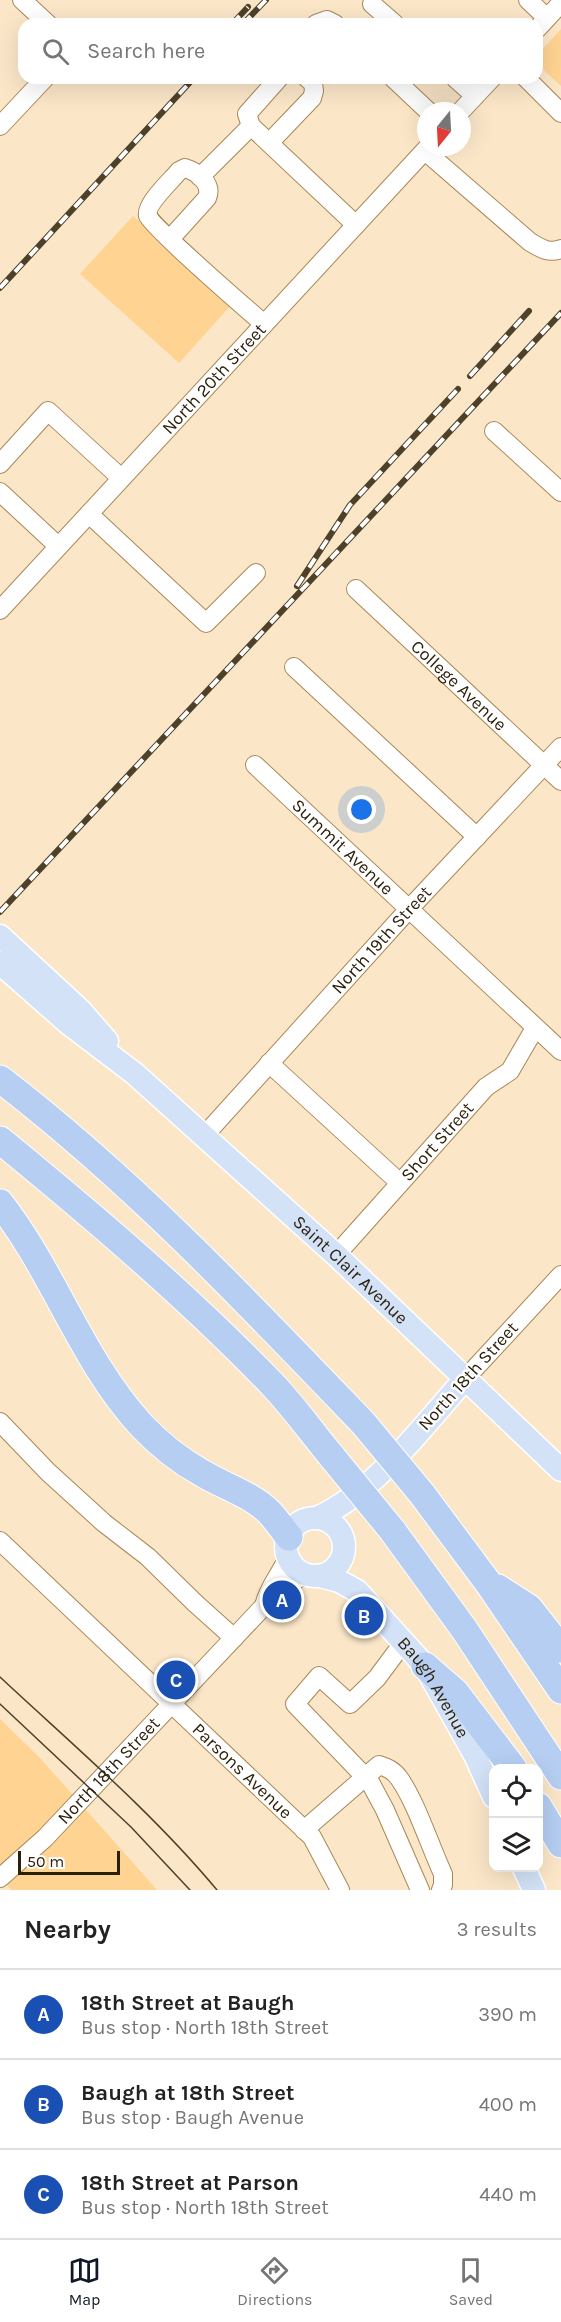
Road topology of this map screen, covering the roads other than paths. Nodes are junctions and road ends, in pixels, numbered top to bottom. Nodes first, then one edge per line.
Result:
1 (22, 0) edge
2 (528, 0) edge
3 (561, 3) edge
4 (372, 4) dead end
5 (42, 18) edge
6 (388, 18) edge
7 (538, 18) edge
8 (543, 23) edge
9 (39, 84) edge
10 (274, 84) edge
11 (313, 84) edge
12 (399, 84) edge
13 (462, 84) edge
14 (486, 84) edge
15 (532, 84) edge
16 (475, 96) junction
17 (418, 102) edge
18 (469, 102) edge
19 (561, 112) edge
20 (0, 126) edge
21 (251, 126) junction
22 (269, 143) junction
23 (420, 156) edge
24 (434, 156) edge
25 (200, 177) junction
26 (356, 225) junction
27 (170, 239) junction
28 (561, 249) edge
29 (264, 324) junction
30 (494, 431) dead end
31 (0, 464) edge
32 (121, 478) junction
33 (0, 492) edge
34 (561, 492) edge
35 (0, 505) edge
36 (89, 514) junction
37 (56, 549) junction
38 (256, 573) dead end
39 (356, 589) dead end
40 (0, 609) edge
41 (294, 667) dead end
42 (561, 747) edge
43 (255, 765) dead end
44 (544, 765) junction
45 (561, 781) edge
46 (477, 837) junction
47 (409, 909) junction
48 (0, 936) edge
49 (0, 963) edge
50 (535, 1028) junction
51 (561, 1051) edge
52 (270, 1063) junction
53 (135, 1074) junction
54 (0, 1080) edge
55 (203, 1137) junction
56 (0, 1140) edge
57 (400, 1183) junction
58 (0, 1203) edge
59 (336, 1256) junction
60 (561, 1275) edge
61 (465, 1379) junction
62 (0, 1422) edge
63 (561, 1470) edge
64 (376, 1478) junction
65 (316, 1518) junction
66 (0, 1541) edge
67 (344, 1543) junction
68 (289, 1547) junction
69 (313, 1575) junction
70 (489, 1584) junction
71 (264, 1605) junction
72 (234, 1638) junction
73 (403, 1643) junction
74 (561, 1649) edge
75 (425, 1666) junction
76 (561, 1690) edge
77 (172, 1703) junction
78 (510, 1764) edge
79 (561, 1776) edge
80 (365, 1777) junction
81 (489, 1786) edge
82 (543, 1814) edge
83 (304, 1830) junction
84 (561, 1844) edge
85 (526, 1872) edge
86 (0, 1878) edge
87 (340, 1890) edge
88 (420, 1890) edge
89 (441, 1890) edge
90 (534, 1890) edge

1 - 5 street
2 - 7 street
3 - 8 street
4 - 6 street
9 - 20 street
10 - 21 street
11 - 22 street
12 - 17 street
13 - 16 street
14 - 16 street
15 - 19 street
16 - 18 street
21 - 22 street
21 - 25 street
22 - 26 street
23 - 26 street, North 20th Street
24 - 28 street
25 - 27 street
25 - 27 street
26 - 29 street, North 20th Street
27 - 29 street
29 - 32 street, North 20th Street
30 - 34 street
31 - 32 street
32 - 36 street, North 20th Street
33 - 37 street
35 - 37 street
36 - 37 street, North 20th Street
36 - 38 street
37 - 40 street, North 20th Street
39 - 44 street, College Avenue
41 - 46 street
42 - 44 street, North 19th Street
43 - 47 street, Summit Avenue
44 - 45 street, College Avenue
44 - 46 street, North 19th Street
46 - 47 street, North 19th Street
47 - 50 street, Summit Avenue
47 - 52 street, North 19th Street
48 - 53 main road, Saint Clair Avenue
49 - 53 main road, Saint Clair Avenue
50 - 51 street, Summit Avenue
50 - 57 street, Short Street
52 - 55 street, North 19th Street
52 - 57 street
53 - 55 main road, Saint Clair Avenue
54 - 70 highway, bridge
55 - 59 main road, Saint Clair Avenue
56 - 79 highway, bridge
57 - 59 street, Short Street
58 - 68 highway
59 - 61 main road, Saint Clair Avenue
60 - 61 street, North 18th Street
61 - 63 main road, Saint Clair Avenue
61 - 64 main road, North 18th Street
62 - 72 street
64 - 65 main road, North 18th Street
64 - 67 main road, North 18th Street
65 - 67 main road
65 - 68 main road
66 - 77 street, Parsons Avenue
67 - 69 main road
68 - 69 main road
68 - 71 street, North 18th Street
69 - 71 street, North 18th Street
69 - 73 main road, Baugh Avenue
70 - 74 highway
70 - 76 highway
71 - 72 street, North 18th Street
72 - 77 street, North 18th Street
73 - 75 main road, Baugh Avenue
73 - 80 street
75 - 78 highway
75 - 81 main road, Baugh Avenue
77 - 83 street, Parsons Avenue
77 - 86 street, North 18th Street
80 - 83 street
80 - 88 street
80 - 89 street
82 - 84 highway
83 - 87 street, Parsons Avenue
85 - 90 main road

